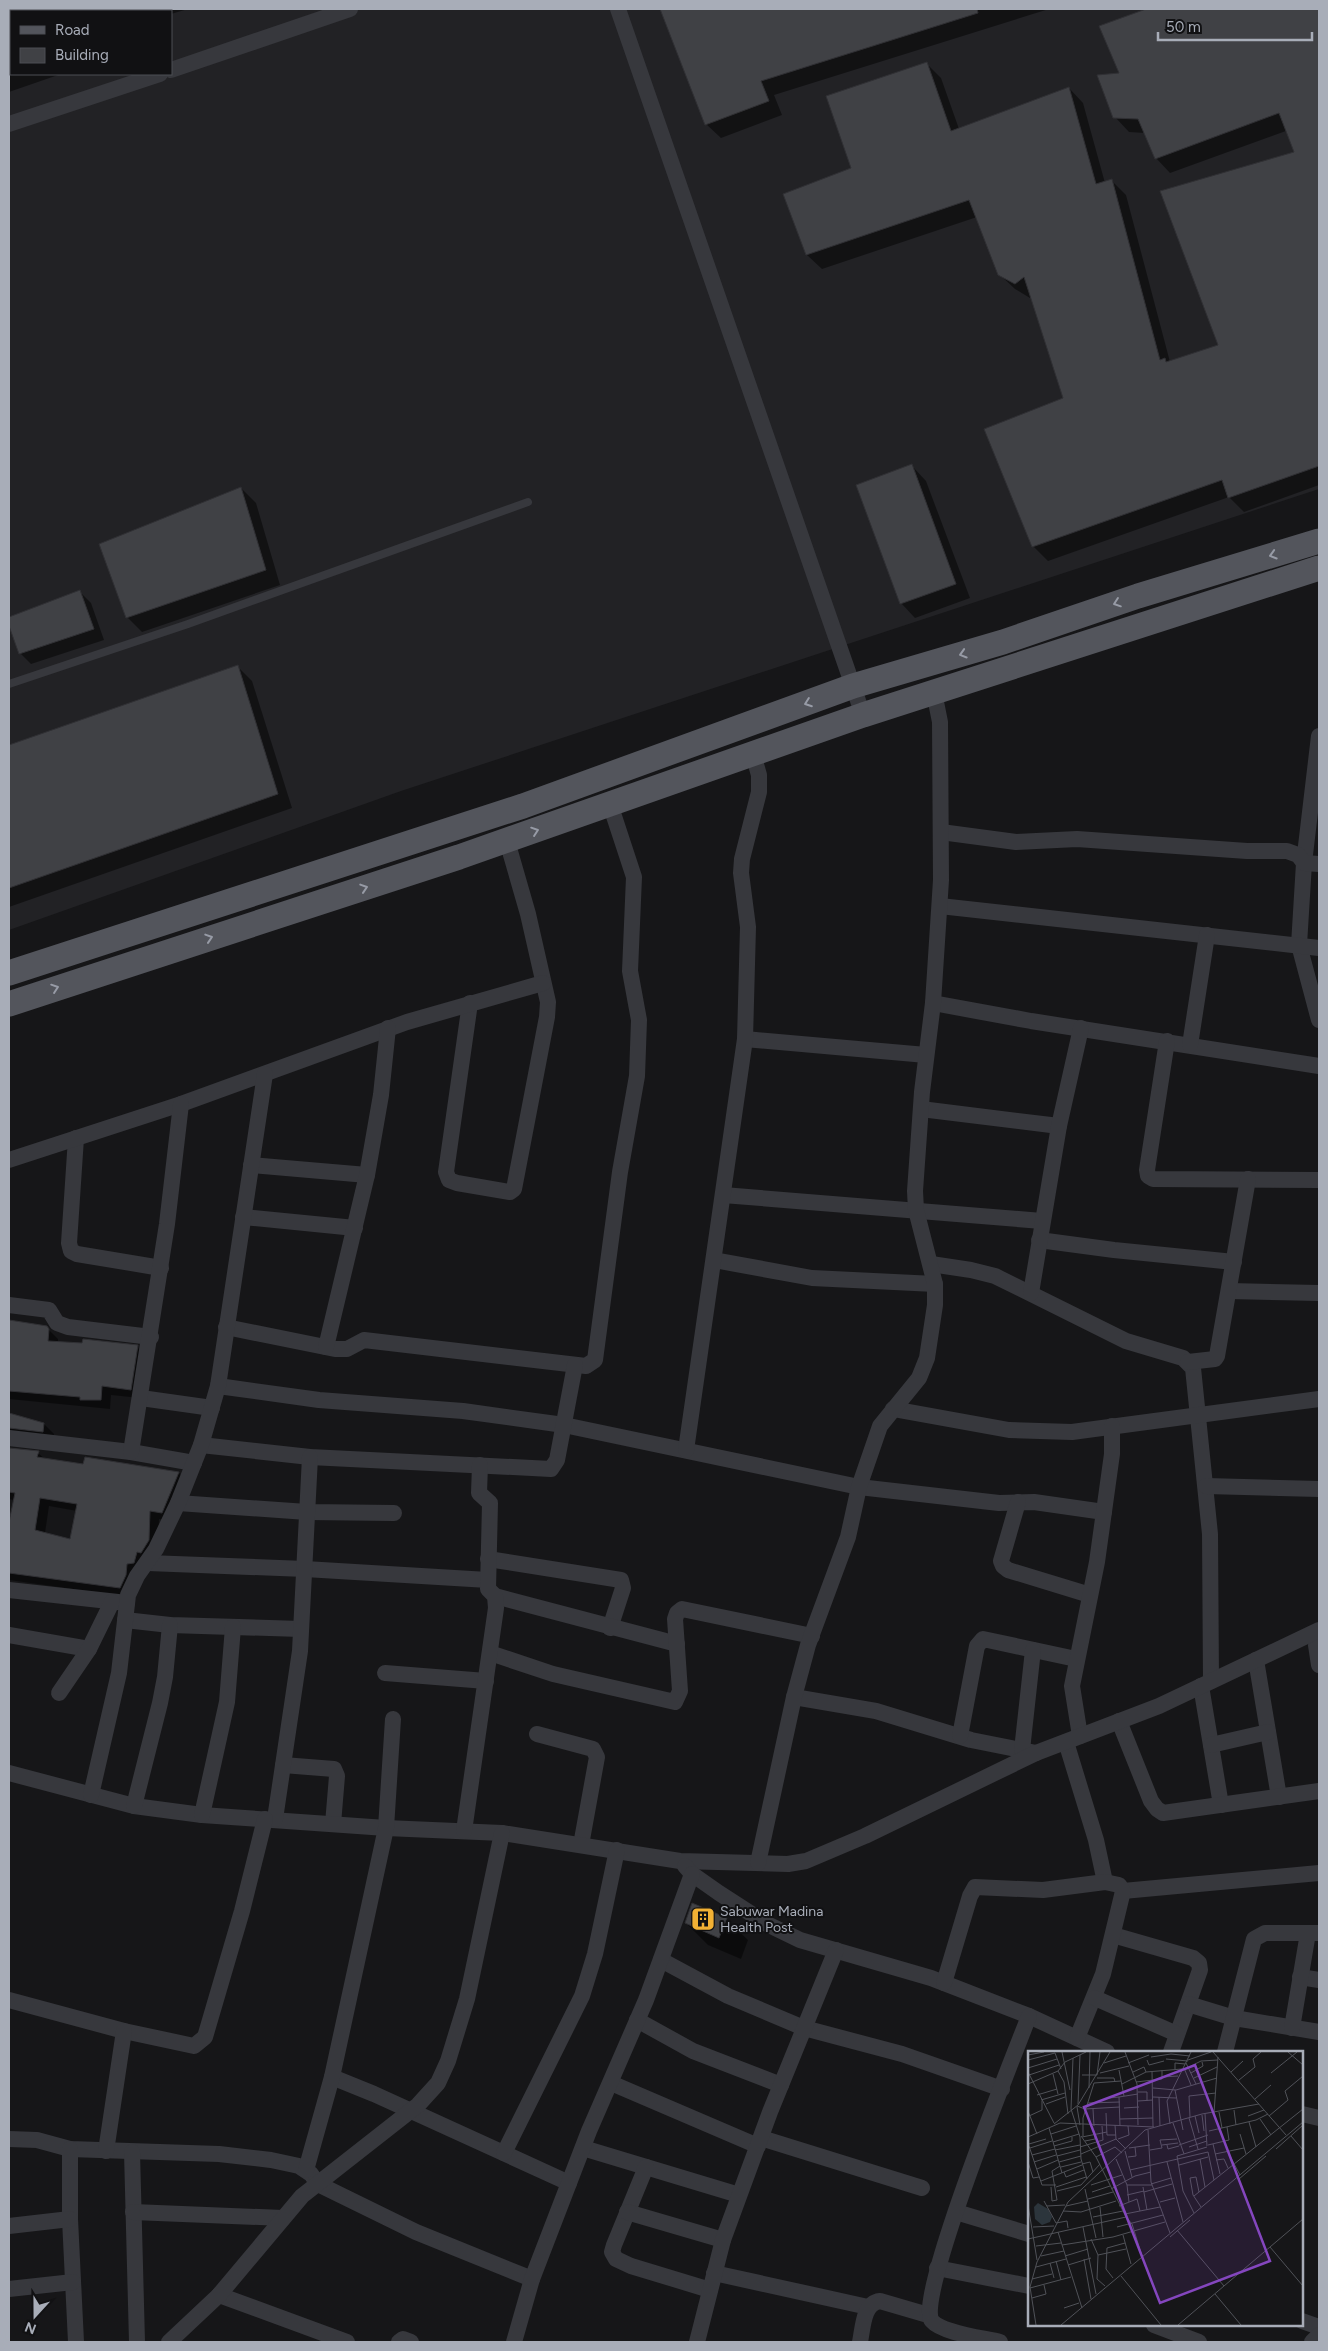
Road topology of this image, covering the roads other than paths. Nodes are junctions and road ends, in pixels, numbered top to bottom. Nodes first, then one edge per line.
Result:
1 (350, 9) edge
2 (618, 9) edge
3 (172, 70) edge
4 (157, 75) edge
5 (9, 124) edge
6 (528, 502) dead end
7 (1319, 541) edge
8 (1319, 568) edge
9 (9, 684) edge
10 (853, 686) junction
11 (934, 692) junction
12 (863, 715) junction
13 (1319, 736) edge
14 (754, 754) junction
15 (610, 804) junction
16 (941, 832) junction
17 (506, 841) junction
18 (1312, 864) edge
19 (940, 906) junction
20 (1207, 935) junction
21 (1299, 945) junction
22 (1319, 948) edge
23 (9, 974) edge
24 (543, 983) junction
25 (933, 1003) junction
26 (9, 1004) edge
27 (470, 1004) junction
28 (1319, 1020) edge
29 (388, 1028) junction
30 (1081, 1028) junction
31 (745, 1039) junction
32 (1167, 1042) junction
33 (1190, 1045) junction
34 (926, 1055) junction
35 (1319, 1066) edge
36 (265, 1074) junction
37 (181, 1104) junction
38 (920, 1109) junction
39 (1059, 1126) junction
40 (76, 1138) junction
41 (9, 1160) edge
42 (251, 1164) junction
43 (367, 1175) junction
44 (1248, 1179) junction
45 (1319, 1180) edge
46 (723, 1195) junction
47 (916, 1210) junction
48 (243, 1217) junction
49 (1042, 1221) junction
50 (355, 1228) junction
51 (1039, 1240) junction
52 (714, 1260) junction
53 (1234, 1262) junction
54 (931, 1264) junction
55 (160, 1268) junction
56 (935, 1284) junction
57 (1228, 1291) junction
58 (1031, 1293) junction
59 (1319, 1293) edge
60 (9, 1306) edge
61 (226, 1327) junction
62 (151, 1337) junction
63 (326, 1347) junction
64 (1188, 1362) junction
65 (575, 1365) junction
66 (218, 1386) junction
67 (141, 1398) junction
68 (1319, 1399) edge
69 (212, 1408) junction
70 (893, 1409) junction
71 (1198, 1416) junction
72 (564, 1426) junction
73 (1112, 1426) junction
74 (9, 1438) edge
75 (201, 1445) junction
76 (686, 1450) junction
77 (132, 1452) junction
78 (310, 1457) junction
79 (194, 1463) junction
80 (480, 1465) junction
81 (1206, 1486) junction
82 (859, 1487) junction
83 (1319, 1489) edge
84 (1018, 1502) junction
85 (178, 1503) junction
86 (308, 1512) junction
87 (1104, 1512) junction
88 (394, 1513) dead end
89 (488, 1559) junction
90 (148, 1563) junction
91 (305, 1569) junction
92 (488, 1580) junction
93 (9, 1590) edge
94 (1090, 1595) junction
95 (495, 1596) junction
96 (119, 1602) junction
97 (125, 1620) junction
98 (170, 1625) junction
99 (233, 1627) junction
100 (610, 1628) junction
101 (301, 1629) junction
102 (9, 1635) edge
103 (812, 1636) junction
104 (1318, 1637) edge
105 (677, 1644) junction
106 (89, 1649) junction
107 (1033, 1650) junction
108 (490, 1653) junction
109 (1076, 1658) junction
110 (1256, 1660) junction
111 (1319, 1665) edge
112 (385, 1673) dead end
113 (486, 1681) junction
114 (1206, 1684) junction
115 (59, 1693) dead end
116 (794, 1697) junction
117 (392, 1719) dead end
118 (1120, 1721) junction
119 (1268, 1732) junction
120 (537, 1734) dead end
121 (960, 1736) junction
122 (1073, 1739) junction
123 (1211, 1746) junction
124 (1029, 1752) junction
125 (283, 1765) junction
126 (9, 1773) edge
127 (1319, 1791) edge
128 (92, 1795) junction
129 (1279, 1797) junction
130 (1221, 1805) junction
131 (134, 1806) junction
132 (202, 1815) junction
133 (270, 1819) junction
134 (333, 1824) junction
135 (386, 1828) junction
136 (464, 1831) junction
137 (502, 1833) junction
138 (581, 1845) junction
139 (617, 1850) junction
140 (680, 1861) junction
141 (758, 1863) junction
142 (692, 1874) junction
143 (1319, 1874) edge
144 (1104, 1882) junction
145 (1123, 1891) junction
146 (1314, 1933) edge
147 (1113, 1936) junction
148 (836, 1950) junction
149 (661, 1960) junction
150 (1300, 1978) junction
151 (1319, 1980) edge
152 (944, 1982) junction
153 (1095, 1998) junction
154 (9, 2000) edge
155 (1188, 2004) junction
156 (1029, 2016) junction
157 (1234, 2018) junction
158 (637, 2020) junction
159 (804, 2028) junction
160 (1292, 2028) junction
161 (124, 2031) junction
162 (1319, 2032) edge
163 (1177, 2034) junction
164 (1077, 2038) junction
165 (1105, 2051) edge
166 (1171, 2051) edge
167 (1225, 2051) edge
168 (332, 2077) junction
169 (611, 2083) junction
170 (781, 2085) junction
171 (1002, 2089) junction
172 (411, 2111) junction
173 (1303, 2114) edge
174 (1319, 2118) edge
175 (9, 2138) edge
176 (759, 2142) junction
177 (583, 2148) junction
178 (70, 2149) junction
179 (106, 2151) junction
180 (132, 2152) junction
181 (504, 2153) junction
182 (646, 2167) junction
183 (306, 2170) junction
184 (569, 2183) junction
185 (318, 2184) junction
186 (922, 2188) dead end
187 (739, 2195) junction
188 (133, 2212) junction
189 (627, 2212) junction
190 (956, 2212) junction
191 (70, 2218) junction
192 (283, 2218) junction
193 (9, 2226) edge
194 (1028, 2234) edge
195 (723, 2240) junction
196 (937, 2268) junction
197 (714, 2273) junction
198 (532, 2279) junction
199 (73, 2282) junction
200 (1028, 2286) edge
201 (9, 2289) edge
202 (710, 2290) junction
203 (219, 2295) junction
204 (868, 2307) junction
205 (928, 2315) junction
206 (1303, 2321) edge
207 (1157, 2326) edge
208 (1319, 2327) edge
209 (1319, 2335) edge
210 (76, 2342) edge
211 (136, 2342) edge
212 (169, 2342) edge
213 (347, 2342) edge
214 (399, 2342) edge
215 (411, 2342) edge
216 (514, 2342) edge
217 (697, 2342) edge
218 (860, 2342) edge
219 (1000, 2342) edge
220 (1199, 2342) edge
221 (1312, 2342) edge

1 - 3 street
2 - 10 street
4 - 5 street
6 - 9 lane
7 -> 10 main road
8 - 11 main road
10 - 12 street
10 -> 23 main road
11 - 12 main road
11 - 16 street
12 - 14 main road
13 - 18 street
14 - 15 main road
14 - 31 street
17 -> 15 main road
15 - 65 street
16 - 18 street
16 - 19 street
17 - 24 street
26 -> 17 main road
18 - 21 street
19 - 20 street
19 - 25 street
20 - 21 street
20 - 33 street
21 - 22 street
21 - 28 street
24 - 27 street
24 - 27 street
25 - 30 street
25 - 34 street
27 - 29 street
29 - 36 street
29 - 43 street
30 - 32 street
30 - 39 street
31 - 34 street
31 - 46 street
32 - 33 street
32 - 44 street
33 - 35 street
34 - 38 street
36 - 37 street
36 - 42 street
37 - 40 street
37 - 55 street
38 - 39 street
38 - 47 street
39 - 49 street
40 - 41 street
40 - 55 street
42 - 43 street
42 - 48 street
43 - 50 street
44 - 45 street
44 - 53 street
46 - 47 street
46 - 52 street
47 - 49 street
47 - 54 street
48 - 50 street
48 - 61 street
49 - 51 street
50 - 63 street
51 - 53 street
51 - 58 street
52 - 56 street
52 - 76 street
53 - 57 street
54 - 56 street
54 - 58 street
55 - 62 street
56 - 70 street
57 - 59 street
57 - 64 street
58 - 64 street
60 - 62 street
61 - 63 street
61 - 66 street
62 - 67 street
63 - 65 street
64 - 71 street
65 - 72 street
66 - 69 street
66 - 72 street
67 - 69 street
67 - 77 street
68 - 71 street
69 - 75 street
70 - 73 street
70 - 82 street
71 - 73 street
71 - 81 street
72 - 76 street
72 - 80 street
73 - 87 street
74 - 77 street
75 - 78 street
75 - 79 street
76 - 82 street
77 - 79 street
78 - 80 street
78 - 86 street
79 - 85 street
80 - 89 street
81 - 83 street
81 - 114 street
82 - 84 street
82 - 103 street
84 - 87 street
84 - 94 street
85 - 86 street
85 - 90 street
86 - 88 street
86 - 91 street
87 - 94 street
89 - 92 street
89 - 100 street
90 - 91 street
90 - 96 street
91 - 92 street
91 - 101 street
92 - 95 street
93 - 96 street
94 - 109 street
95 - 100 street
95 - 108 street
96 - 97 street
96 - 106 street
97 - 98 street
97 - 128 street
98 - 99 street
98 - 131 street
99 - 101 street
99 - 132 street
100 - 105 street
101 - 125 street
102 - 106 street
103 - 105 street
103 - 116 street
104 - 110 street
104 - 111 street
105 - 108 street
106 - 115 street
107 - 109 street
107 - 121 street
107 - 124 street
108 - 113 street
109 - 122 street
110 - 114 street
110 - 119 street
112 - 113 street
113 - 136 street
114 - 118 street
114 - 123 street
116 - 121 street
116 - 141 street
117 - 135 street
118 - 122 street
118 - 130 street
119 - 123 street
119 - 129 street
120 - 138 street
121 - 124 street
122 - 124 street
122 - 144 street
123 - 130 street
124 - 141 street
125 - 133 street
125 - 134 street
126 - 128 street
127 - 129 street
128 - 131 street
129 - 130 street
131 - 132 street
132 - 133 street
133 - 134 street
133 - 161 street
134 - 135 street
135 - 136 street
135 - 168 street
136 - 137 street
137 - 138 street
137 - 172 street
138 - 139 street
139 - 140 street
139 - 181 street
140 - 141 street
140 - 142 street
142 - 148 street
142 - 149 street
143 - 145 street
144 - 145 street
144 - 152 street
145 - 147 street
146 - 150 street
146 - 157 street
147 - 153 street
147 - 155 street
148 - 152 street
148 - 159 street
149 - 158 street
149 - 159 street
150 - 151 street
150 - 160 street
152 - 156 street
153 - 163 street
153 - 164 street
154 - 161 street
155 - 157 street
155 - 163 street
156 - 164 street
156 - 171 street
157 - 160 street
157 - 167 street
158 - 169 street
158 - 170 street
159 - 170 street
159 - 171 street
160 - 162 street
161 - 179 street
163 - 166 street
164 - 165 street
168 - 172 street
168 - 183 street
169 - 176 street
169 - 177 street
170 - 176 street
171 - 190 street
172 - 181 street
172 - 185 street
173 - 174 street
175 - 178 street
176 - 186 street
176 - 187 street
177 - 182 street
177 - 184 street
178 - 179 street
178 - 191 street
179 - 180 street
180 - 183 street
180 - 188 street
181 - 184 street
182 - 187 street
182 - 189 street
183 - 185 street
184 - 198 street
185 - 192 street
185 - 198 street
187 - 195 street
188 - 192 street
188 - 211 street
189 - 195 street
189 - 202 street
190 - 194 street
190 - 196 street
191 - 193 street
191 - 199 street
192 - 203 street
195 - 197 street
196 - 200 street
196 - 205 street
197 - 202 street
197 - 204 street
198 - 216 street
199 - 201 street
199 - 210 street
202 - 217 street
203 - 212 street
203 - 213 street
204 - 205 street
204 - 218 street
205 - 219 street
206 - 208 street
207 - 220 street
209 - 221 street
214 - 215 street

